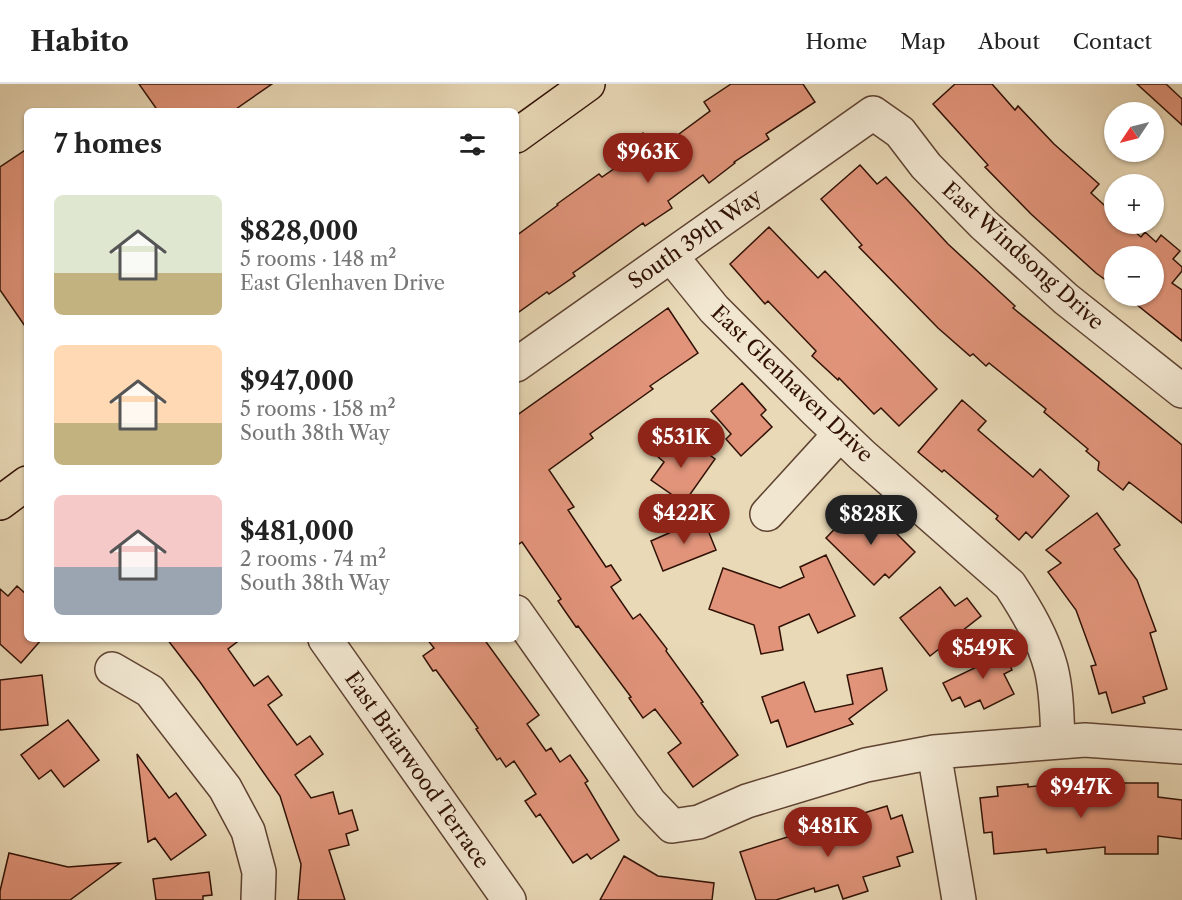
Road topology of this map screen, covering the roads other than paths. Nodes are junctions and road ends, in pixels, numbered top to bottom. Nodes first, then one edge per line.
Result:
1 (588, 84) edge
2 (873, 112) joint
3 (519, 134) edge
4 (671, 256) junction
5 (519, 363) edge
6 (1182, 390) edge
7 (840, 434) junction
8 (24, 485) edge
9 (0, 503) edge
10 (767, 514) dead end
11 (519, 616) edge
12 (327, 642) edge
13 (112, 669) dead end
14 (1058, 742) junction
15 (1182, 747) edge
16 (934, 753) junction
17 (258, 900) edge
18 (509, 900) edge
19 (959, 900) edge

1 - 3 main road
2 - 4 street, South 39th Way
2 - 6 street, East Windsong Drive
4 - 5 street, South 39th Way
4 - 7 street, East Glenhaven Drive
7 - 10 street
7 - 14 street, East Glenhaven Drive
8 - 9 main road
11 - 16 street
12 - 18 street, East Briarwood Terrace
13 - 17 street
14 - 15 street
14 - 16 street
16 - 19 street

